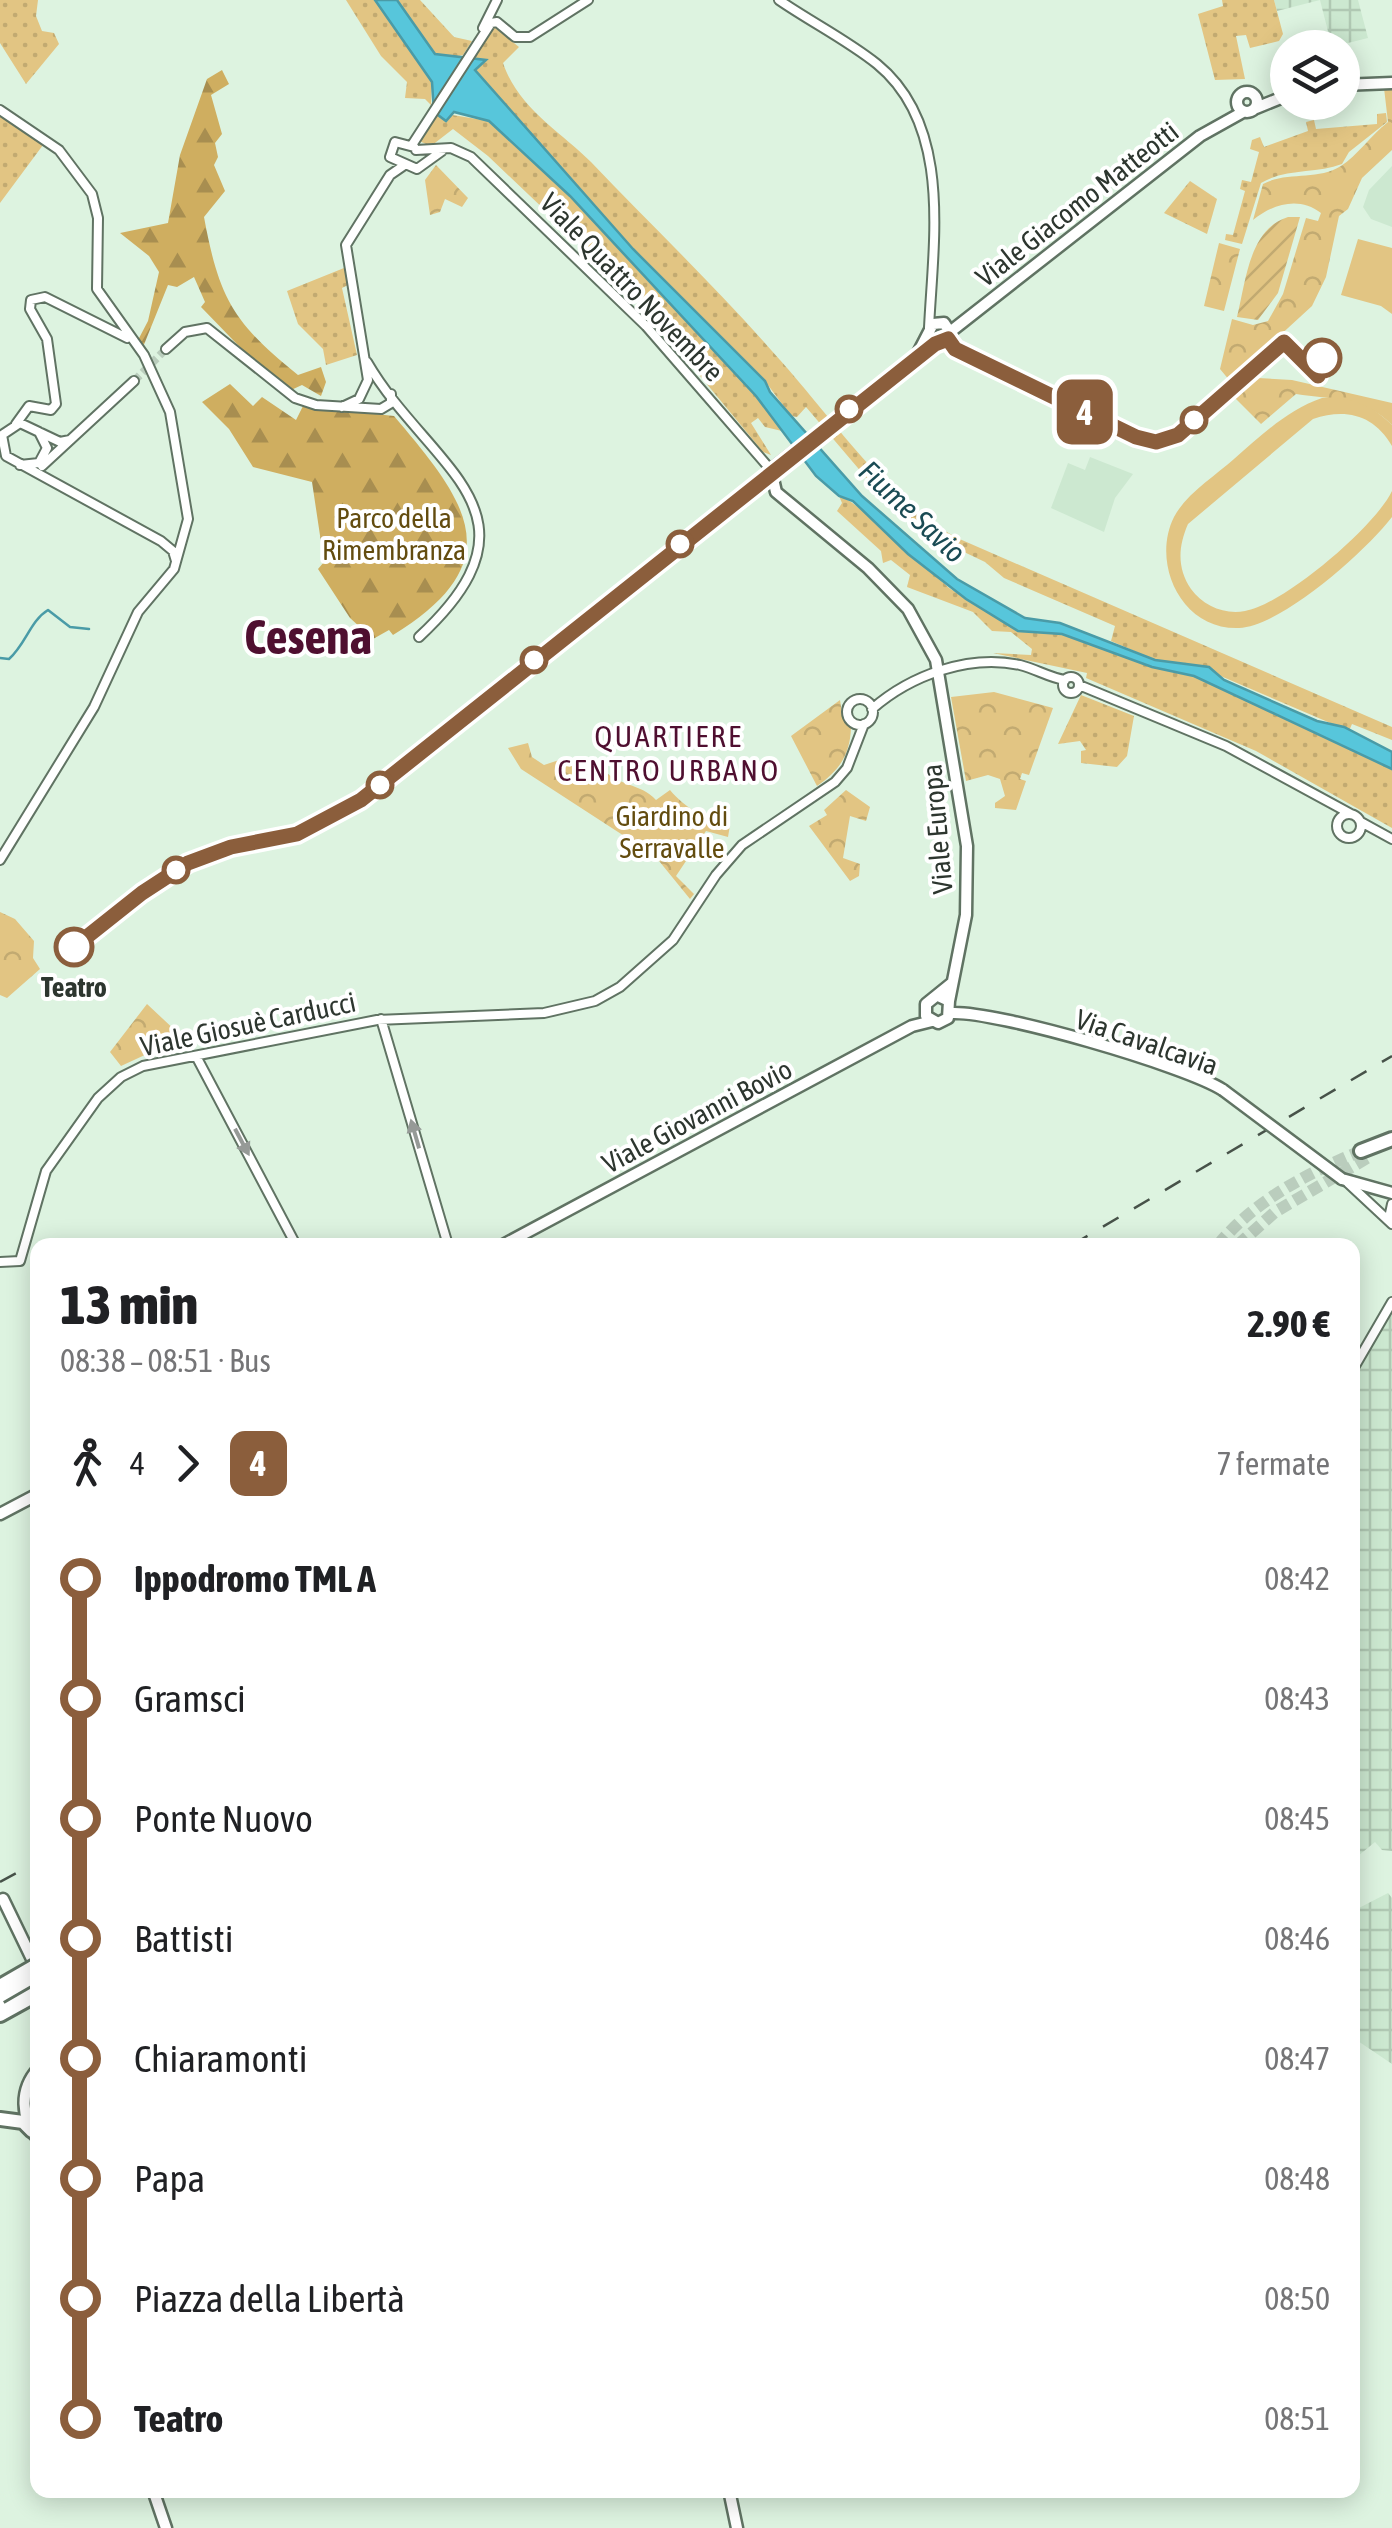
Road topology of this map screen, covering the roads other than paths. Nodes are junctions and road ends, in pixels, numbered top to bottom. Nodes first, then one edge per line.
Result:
1 (498, 0) edge
2 (588, 0) edge
3 (779, 0) edge
4 (479, 37) junction
5 (1392, 83) edge
6 (1360, 84) edge
7 (1270, 100) edge
8 (0, 110) edge
9 (411, 146) junction
10 (450, 148) junction
11 (392, 160) junction
12 (405, 166) junction
13 (390, 175) junction
14 (939, 328) junction
15 (131, 340) junction
16 (166, 349) tunnel mouth
17 (367, 362) junction
18 (134, 381) tunnel mouth
19 (391, 394) junction
20 (342, 407) junction
21 (382, 409) junction
22 (16, 424) junction
23 (416, 424) junction
24 (39, 432) junction
25 (78, 435) junction
26 (46, 443) junction
27 (46, 463) junction
28 (24, 466) junction
29 (771, 470) junction
30 (60, 482) junction
31 (176, 561) junction
32 (419, 637) dead end
33 (939, 670) junction
34 (870, 706) junction
35 (859, 723) junction
36 (1333, 802) junction
37 (1351, 814) junction
38 (1340, 818) junction
39 (1361, 822) junction
40 (1379, 832) junction
41 (0, 833) edge
42 (1360, 833) junction
43 (12, 840) junction
44 (1392, 840) edge
45 (0, 860) edge
46 (947, 1003) junction
47 (928, 1017) junction
48 (381, 1019) junction
49 (196, 1056) junction
50 (1390, 1142) edge
51 (1364, 1155) tunnel mouth
52 (1345, 1181) junction
53 (1392, 1193) edge
54 (1392, 1204) edge
55 (1391, 1223) edge
56 (292, 1238) edge
57 (446, 1238) edge
58 (516, 1238) edge
59 (0, 1262) edge
60 (1392, 1302) edge
61 (1360, 1357) edge
62 (30, 1498) edge
63 (0, 1514) edge
64 (3, 1899) dead end
65 (30, 1954) edge
66 (30, 1969) edge
67 (30, 1971) edge
68 (0, 1986) edge
69 (30, 1989) edge
70 (0, 1996) edge
71 (30, 1998) edge
72 (0, 2006) edge
73 (0, 2014) edge
74 (30, 2088) edge
75 (24, 2105) junction
76 (4, 2120) edge
77 (30, 2121) edge
78 (30, 2130) edge
79 (156, 2498) edge
80 (730, 2498) edge
81 (166, 2528) edge
82 (736, 2528) edge

1 - 4 street
2 - 4 street
3 - 14 street
4 - 9 street
5 - 6 main road
7 - 14 main road, Viale Giacomo Matteotti
8 - 15 street
9 - 10 street
9 - 11 street
9 - 12 street
10 - 12 street
10 - 29 street, Viale Quattro Novembre
11 - 12 street
11 - 13 street
12 - 13 street
13 - 17 street
14 - 29 main road, Viale Giacomo Matteotti
15 - 22 street
15 - 31 street
16 - 20 street
17 - 19 street
17 - 20 street
18 - 25 street
19 - 21 street
19 - 23 street
20 - 21 street
21 - 23 street
22 - 24 street
22 - 28 street
23 - 32 street
24 - 25 street
24 - 26 street
25 - 27 street
26 - 27 street
26 - 28 street
27 - 28 street
27 - 30 street
28 - 30 street
29 - 33 main road, Viale Europa
30 - 31 street
31 - 43 street
33 - 34 street
33 - 36 street
33 - 46 main road, Viale Europa
34 - 35 street
34 - 35 street
35 - 48 street, Viale Giosuè Carducci
36 - 37 street
36 - 38 street
37 - 38 street
37 - 39 street
38 - 42 street
39 - 40 street
39 - 42 street
40 - 42 street
40 - 44 street
41 - 43 street
43 - 45 street
46 - 47 main road
46 - 47 main road, Viale Giovanni Bovio
46 - 52 main road, Via Cavalcavia, bridge
47 - 58 main road, Viale Giovanni Bovio
48 - 49 street, Viale Giosuè Carducci
57 -> 48 street
49 -> 56 street
49 - 59 street, Viale Giosuè Carducci
50 - 51 highway
52 - 53 main road
52 - 55 street, Via Cavalcavia
54 - 55 street, Via Cavalcavia
60 - 61 street
62 - 63 main road
64 - 65 main road
66 - 68 highway, bridge
67 - 70 highway, bridge
69 - 72 highway
71 - 73 highway
74 - 75 main road
75 - 76 highway
75 - 77 main road
76 - 78 highway
79 - 81 main road
80 - 82 main road

